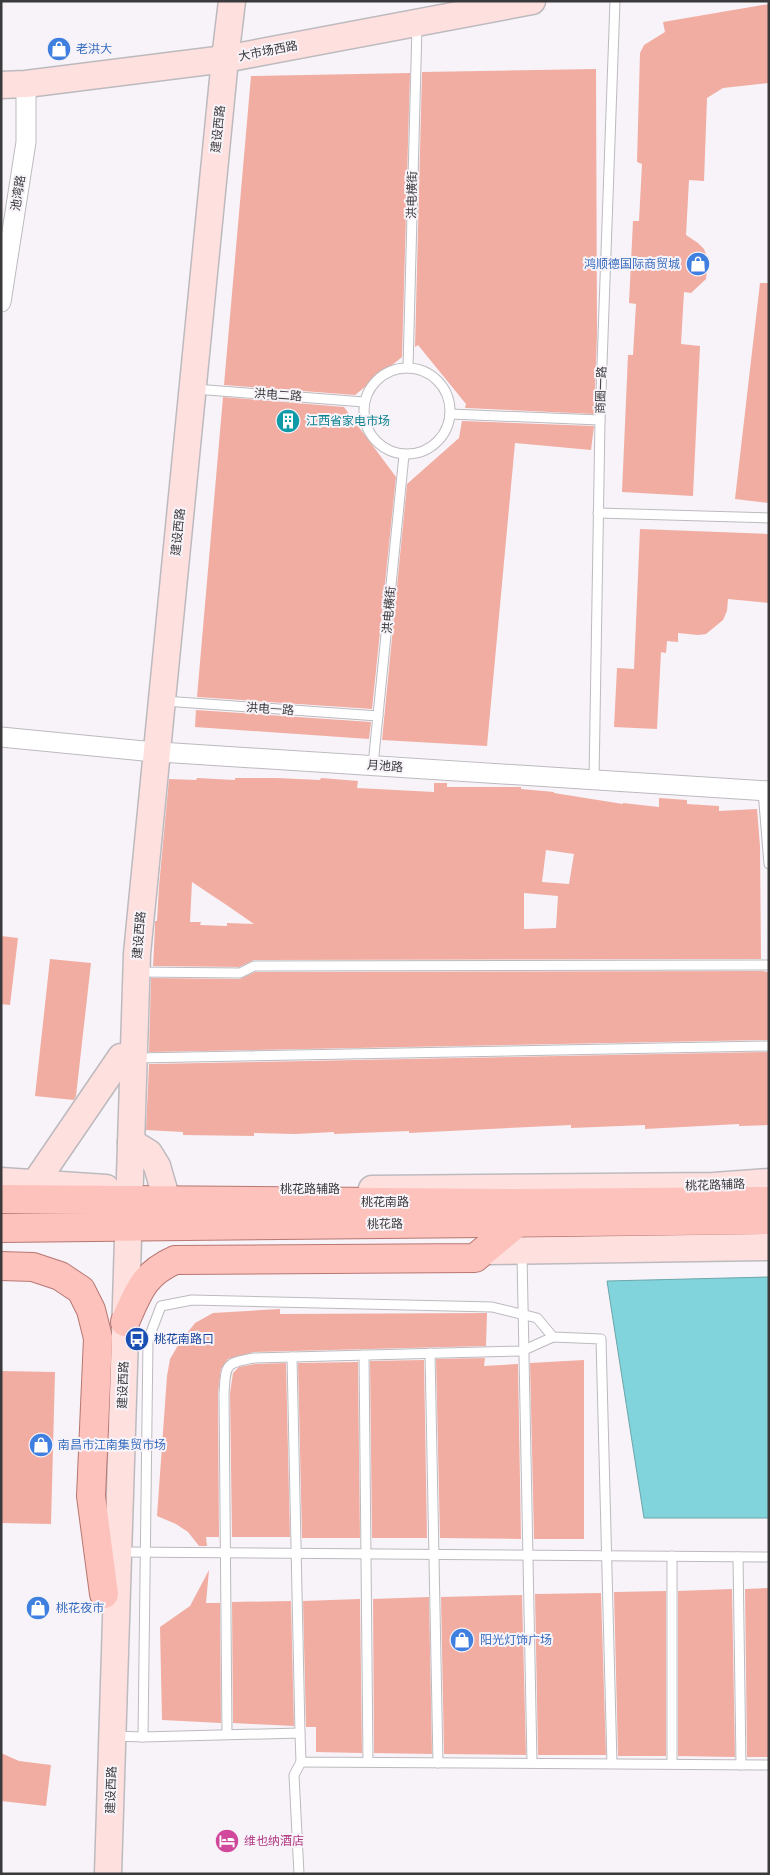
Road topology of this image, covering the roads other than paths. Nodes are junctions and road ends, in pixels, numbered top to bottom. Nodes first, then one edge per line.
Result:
1 (220, 1) edge
2 (232, 1) edge
3 (532, 1) edge
4 (615, 1) edge
5 (417, 23) junction
6 (219, 60) junction
7 (14, 84) edge
8 (1, 302) edge
9 (408, 368) junction
10 (192, 389) junction
11 (364, 402) junction
12 (450, 414) junction
13 (600, 420) junction
14 (404, 455) junction
15 (598, 514) junction
16 (769, 518) edge
17 (161, 701) junction
18 (378, 716) junction
19 (1, 737) edge
20 (150, 751) junction
21 (374, 765) junction
22 (594, 780) junction
23 (766, 791) edge
24 (769, 864) edge
25 (769, 965) edge
26 (136, 972) junction
27 (769, 1046) edge
28 (127, 1057) junction
29 (131, 1142) junction
30 (1, 1181) edge
31 (769, 1182) edge
32 (35, 1183) junction
33 (769, 1187) edge
34 (164, 1190) junction
35 (123, 1195) junction
36 (1, 1199) edge
37 (769, 1201) edge
38 (516, 1213) junction
39 (769, 1220) edge
40 (122, 1227) junction
41 (1, 1228) edge
42 (769, 1247) edge
43 (522, 1250) junction
44 (485, 1251) junction
45 (1, 1266) edge
46 (522, 1314) junction
47 (125, 1322) junction
48 (553, 1337) junction
49 (522, 1351) junction
50 (430, 1353) junction
51 (364, 1355) junction
52 (292, 1356) junction
53 (118, 1552) junction
54 (146, 1552) junction
55 (226, 1553) junction
56 (296, 1554) junction
57 (366, 1554) junction
58 (434, 1554) junction
59 (527, 1555) junction
60 (606, 1556) junction
61 (672, 1556) junction
62 (738, 1556) junction
63 (769, 1557) edge
64 (104, 1594) junction
65 (300, 1732) junction
66 (227, 1734) junction
67 (112, 1736) junction
68 (143, 1736) junction
69 (301, 1762) junction
70 (368, 1762) junction
71 (438, 1763) junction
72 (532, 1763) junction
73 (612, 1764) junction
74 (672, 1764) junction
75 (741, 1765) junction
76 (769, 1765) edge
77 (96, 1874) edge
78 (108, 1874) edge
79 (299, 1874) edge

1 - 6 main road, 建设西路
2 - 6 main road, 建设西路
3 - 5 main road, 大市场西路
4 - 13 lane, 商圈一路
5 - 6 main road, 大市场西路
5 - 9 lane, 洪电横街
6 - 7 main road, 大市场西路
6 - 10 main road, 建设西路
6 - 20 main road, 建设西路
7 - 8 street, 池湾路
9 - 11 lane
9 - 12 lane
10 - 11 lane, 洪电二路
10 - 17 main road, 建设西路
11 - 14 lane
12 - 13 lane
12 - 14 lane
13 - 15 lane, 商圈一路
14 - 18 lane, 洪电横街
15 - 16 lane
15 - 22 lane, 商圈一路
17 - 18 lane, 洪电一路
17 - 20 main road, 建设西路
18 - 21 lane, 洪电横街
19 - 20 street, 月池路
20 - 21 street, 月池路
20 - 26 main road, 建设西路
20 - 28 main road, 建设西路
21 - 22 street, 月池路
22 - 23 street, 月池路
23 - 24 lane
25 - 26 lane
26 - 28 main road, 建设西路
27 - 28 lane
28 - 29 main road, 建设西路
28 - 32 main road
28 - 35 main road, 建设西路
29 - 34 main road
29 - 35 main road, 建设西路
30 - 32 main road, 桃花路辅路
31 - 34 main road, 桃花路辅路
32 - 35 main road, 桃花路辅路
33 - 38 main road
34 - 35 main road, 桃花路辅路
35 - 36 main road, 桃花南路
35 - 38 main road, 桃花南路
35 - 40 main road, 建设西路
37 - 38 main road, 桃花南路
38 - 39 main road, 桃花路
38 - 40 main road, 桃花路
38 - 44 main road
40 - 41 main road, 桃花路
40 - 47 main road, 建设西路
40 - 64 main road, 建设西路
42 - 43 main road
43 - 44 main road
43 - 46 lane
44 - 47 main road
45 - 64 main road
46 - 48 lane
46 - 49 lane
46 - 54 lane
47 - 53 main road, 建设西路
48 - 49 lane
48 - 60 lane
49 - 50 lane
49 - 59 lane
50 - 51 lane
50 - 58 lane
51 - 52 lane
51 - 57 lane
52 - 55 lane
52 - 56 lane
53 - 54 lane
53 - 67 main road, 建设西路
54 - 55 lane
54 - 68 lane
55 - 56 lane
55 - 66 lane
56 - 57 lane
56 - 65 lane
57 - 58 lane
57 - 70 lane
58 - 59 lane
58 - 71 lane
59 - 60 lane
59 - 72 lane
60 - 61 lane
60 - 73 lane
61 - 62 lane
61 - 74 lane
62 - 63 lane
62 - 75 lane
64 - 77 main road, 建设西路
65 - 66 lane
65 - 69 lane
66 - 68 lane
67 - 68 lane
67 - 78 main road, 建设西路
69 - 70 lane
69 - 79 lane
70 - 71 lane
71 - 72 lane
72 - 73 lane
73 - 74 lane
74 - 75 lane
75 - 76 lane

